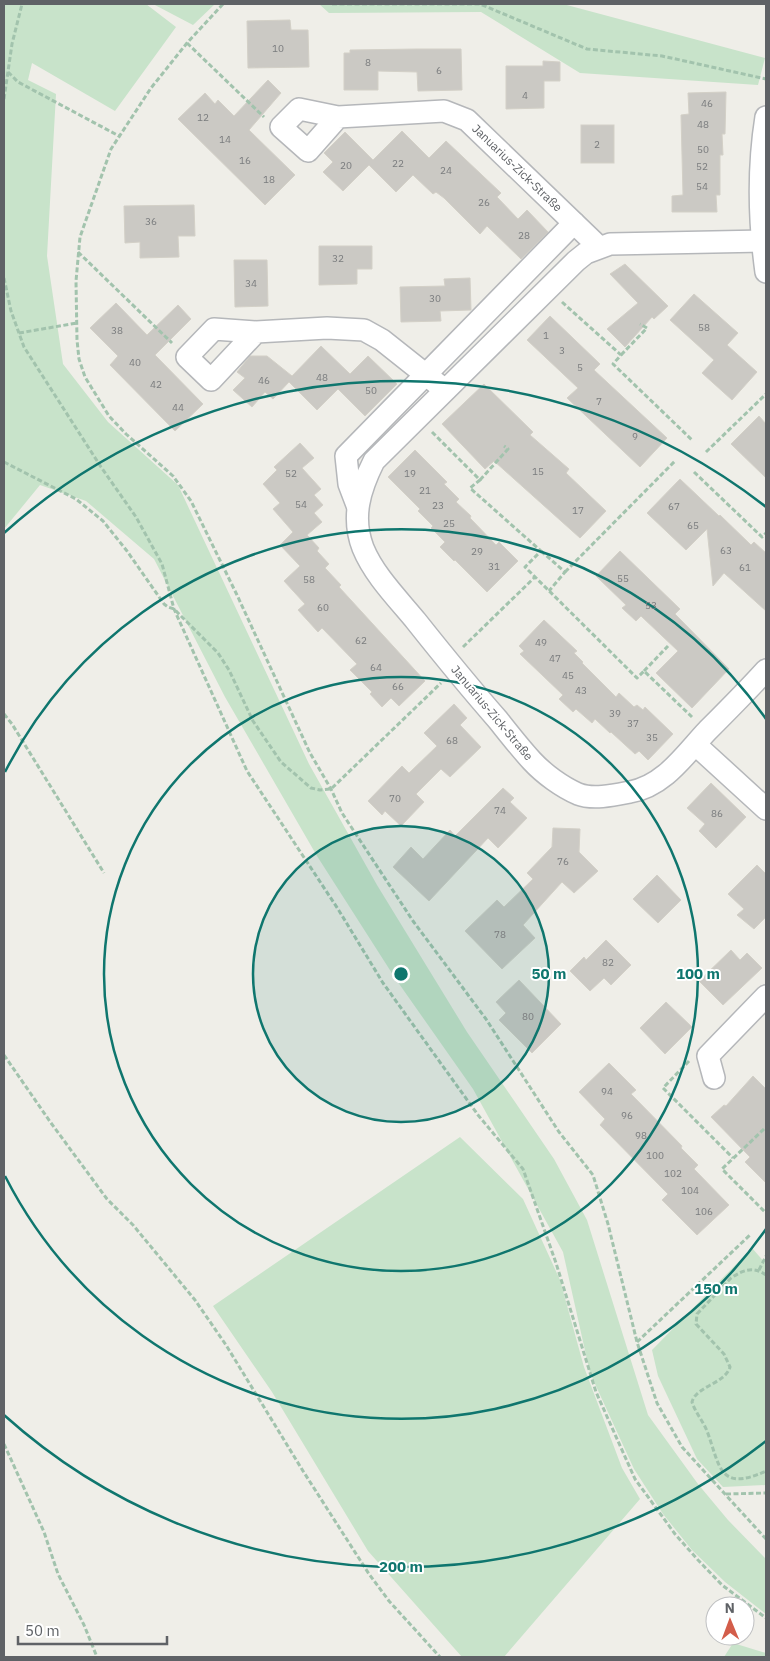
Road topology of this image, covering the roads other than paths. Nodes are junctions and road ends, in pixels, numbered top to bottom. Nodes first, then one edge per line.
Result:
1 (338, 117) junction
2 (766, 117) edge
3 (574, 223) junction
4 (764, 241) edge
5 (599, 247) junction
6 (766, 272) edge
7 (256, 332) junction
8 (425, 376) junction
9 (445, 390) junction
10 (358, 505) junction
11 (766, 670) edge
12 (701, 738) junction
13 (766, 809) edge
14 (766, 996) edge
15 (714, 1078) dead end

1 - 1 street, Januarius-Zick-Straße
1 - 3 street, Januarius-Zick-Straße
2 - 4 street
3 - 5 street, Januarius-Zick-Straße
3 - 8 street, Januarius-Zick-Straße
4 - 5 street, Januarius-Zick-Straße
4 - 6 street
5 - 9 street, Januarius-Zick-Straße
7 - 7 street
7 - 8 street
8 - 9 street
8 - 10 street, Januarius-Zick-Straße
9 - 10 street, Januarius-Zick-Straße
10 - 12 street, Januarius-Zick-Straße
11 - 12 street, Januarius-Zick-Straße
12 - 13 street
14 - 15 street

